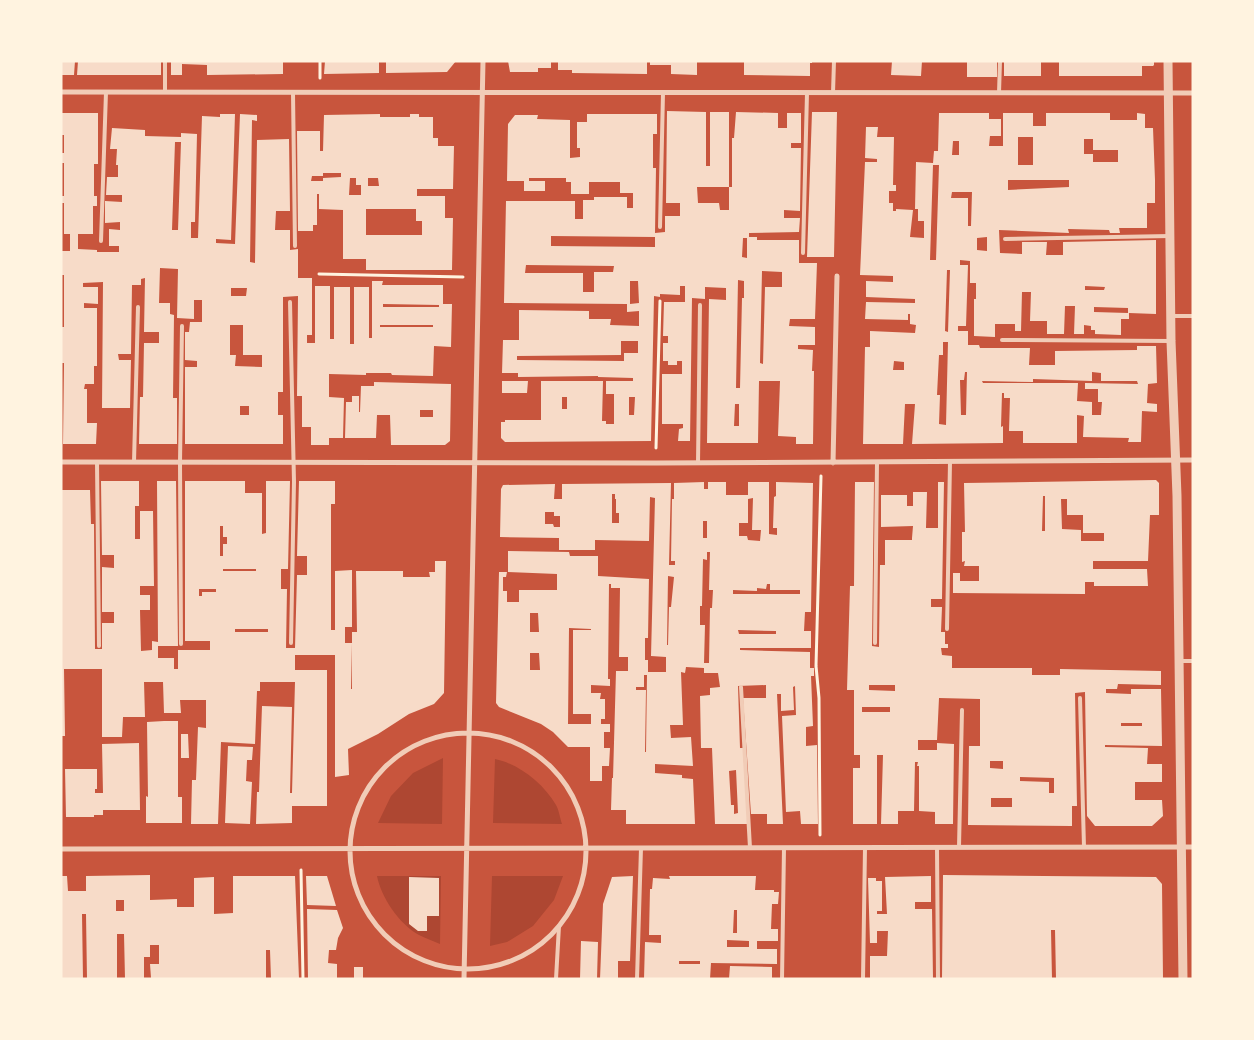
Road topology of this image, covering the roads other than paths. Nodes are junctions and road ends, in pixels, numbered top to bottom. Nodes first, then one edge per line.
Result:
1 (165, 61) edge
2 (483, 61) edge
3 (834, 61) edge
4 (1000, 61) edge
5 (1168, 61) edge
6 (61, 92) edge
7 (106, 92) junction
8 (165, 92) junction
9 (293, 93) junction
10 (482, 93) junction
11 (663, 93) junction
12 (807, 93) junction
13 (833, 93) junction
14 (999, 93) junction
15 (1168, 93) junction
16 (1193, 93) edge
17 (660, 226) dead end
18 (1170, 236) junction
19 (1005, 239) dead end
20 (101, 241) dead end
21 (294, 246) dead end
22 (803, 253) dead end
23 (837, 276) dead end
24 (290, 302) dead end
25 (700, 304) dead end
26 (138, 307) dead end
27 (1171, 316) junction
28 (1193, 316) edge
29 (182, 326) dead end
30 (1002, 340) dead end
31 (1171, 341) junction
32 (1176, 460) junction
33 (1193, 460) edge
34 (294, 461) junction
35 (61, 462) edge
36 (97, 462) junction
37 (134, 462) junction
38 (180, 462) junction
39 (877, 462) junction
40 (950, 462) junction
41 (475, 463) junction
42 (698, 463) junction
43 (833, 463) junction
44 (947, 629) dead end
45 (875, 643) dead end
46 (181, 644) dead end
47 (291, 644) dead end
48 (99, 646) dead end
49 (1179, 661) junction
50 (1193, 661) edge
51 (741, 687) dead end
52 (1080, 698) dead end
53 (962, 710) dead end
54 (470, 732) junction
55 (937, 847) junction
56 (959, 847) junction
57 (1084, 847) junction
58 (1182, 847) junction
59 (1193, 847) edge
60 (467, 848) junction
61 (586, 848) junction
62 (641, 848) junction
63 (750, 848) junction
64 (784, 848) junction
65 (865, 848) junction
66 (350, 849) junction
67 (61, 850) edge
68 (559, 926) junction
69 (465, 970) junction
70 (464, 979) edge
71 (556, 979) edge
72 (637, 979) edge
73 (782, 979) edge
74 (863, 979) edge
75 (938, 979) edge
76 (1183, 979) edge

1 - 8 lane
2 - 10 street
3 - 13 lane
4 - 14 lane
5 - 15 street
6 - 7 street
7 - 8 street
7 - 20 lane
8 - 9 street
9 - 10 street
9 - 21 lane
10 - 11 street
10 - 41 street
11 - 12 street
11 - 17 lane
12 - 13 street
12 - 22 lane
13 - 14 street
14 - 15 street
15 - 16 street
15 - 18 street
18 - 19 lane
18 - 27 street
23 - 43 street
24 - 34 lane
25 - 42 lane
26 - 37 lane
27 - 28 lane
27 - 31 street
29 - 38 lane
30 - 31 lane
31 - 32 street
32 - 33 street
32 - 40 street
32 - 49 street
34 - 38 street
34 - 41 street
34 - 47 lane
35 - 36 street
36 - 37 street
36 - 48 lane
37 - 38 street
38 - 46 lane
39 - 40 street
39 - 43 street
39 - 45 lane
40 - 44 lane
41 - 42 street
41 - 54 street
42 - 43 street
49 - 50 lane
49 - 58 street
51 - 63 lane
52 - 57 lane
53 - 56 lane
54 - 60 street
54 - 61 street
54 - 66 street
55 - 56 street
55 - 65 street
55 - 75 lane
56 - 57 street
57 - 58 street
58 - 59 street
58 - 76 street
60 - 61 street
60 - 66 street
60 - 69 street
61 - 62 street
61 - 68 street
62 - 63 street
62 - 72 lane
63 - 64 street
64 - 65 street
64 - 73 lane
65 - 74 lane
66 - 67 street
66 - 69 street
68 - 69 street
68 - 71 lane
69 - 70 street

